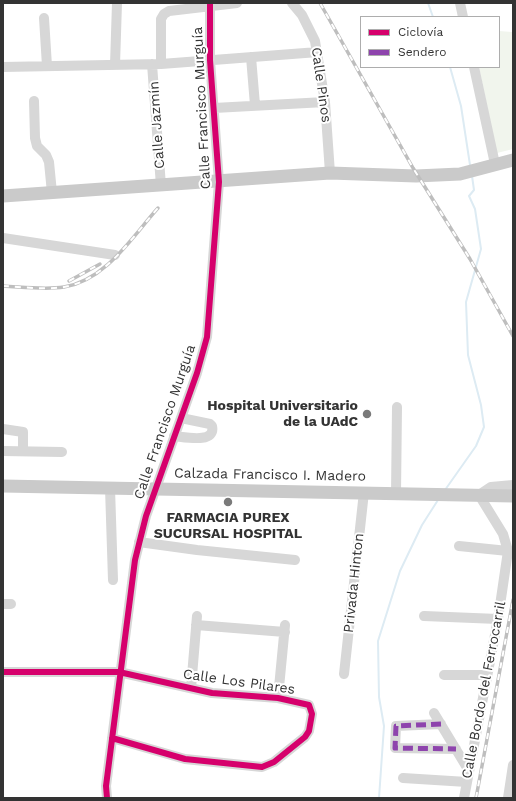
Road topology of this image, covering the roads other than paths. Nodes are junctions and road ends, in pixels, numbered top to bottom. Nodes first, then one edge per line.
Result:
1 (117, 3) edge
2 (237, 3) edge
3 (292, 3) edge
4 (460, 3) edge
5 (210, 5) edge
6 (463, 16) edge
7 (44, 18) dead end
8 (318, 52) junction
9 (251, 57) junction
10 (210, 60) junction
11 (157, 64) junction
12 (115, 65) junction
13 (47, 66) junction
14 (3, 67) edge
15 (474, 68) edge
16 (34, 101) dead end
17 (325, 102) junction
18 (255, 105) junction
19 (214, 108) junction
20 (513, 160) edge
21 (490, 166) junction
22 (330, 173) junction
23 (219, 182) junction
24 (161, 186) junction
25 (52, 193) junction
26 (3, 196) edge
27 (3, 238) edge
28 (115, 255) dead end
29 (397, 406) dead end
30 (181, 418) junction
31 (3, 429) edge
32 (174, 436) junction
33 (3, 451) edge
34 (24, 451) junction
35 (62, 452) dead end
36 (513, 485) edge
37 (3, 486) edge
38 (110, 488) junction
39 (155, 488) junction
40 (364, 492) junction
41 (396, 494) junction
42 (479, 495) junction
43 (513, 496) edge
44 (139, 542) junction
45 (459, 546) dead end
46 (508, 551) junction
47 (295, 560) dead end
48 (113, 580) dead end
49 (424, 616) dead end
50 (498, 618) junction
51 (3, 672) edge
52 (119, 672) junction
53 (344, 674) dead end
54 (444, 675) dead end
55 (487, 675) junction
56 (191, 688) junction
57 (278, 698) junction
58 (434, 713) dead end
59 (442, 724) junction
60 (112, 738) junction
61 (456, 749) junction
62 (513, 765) edge
63 (469, 771) junction
64 (403, 778) dead end
65 (467, 782) junction
66 (107, 798) edge
67 (464, 798) edge
68 (508, 798) edge

1 - 12 street
2 - 5 street
3 - 8 street, Calle Pinos
4 - 6 street
5 - 10 street, Calle Francisco Murguía
5 - 11 street, Calle Jazmín
7 - 13 street
8 - 9 street
8 - 17 street, Calle Pinos
9 - 10 street
9 - 18 street
10 - 11 street
10 - 19 street, Calle Francisco Murguía
11 - 12 street
11 - 24 street, Calle Jazmín
12 - 13 street
13 - 14 street
15 - 21 street
16 - 25 street
17 - 18 street
17 - 22 street, Calle Pinos
18 - 19 street
19 - 23 street, Calle Francisco Murguía
20 - 21 main road
21 - 22 main road
22 - 23 main road
23 - 24 main road
23 - 30 street, Calle Francisco Murguía
24 - 25 main road
25 - 26 main road
27 - 28 street
29 - 41 street
30 - 32 street, Calle Francisco Murguía
30 - 32 street
31 - 34 street
32 - 39 street, Calle Francisco Murguía
33 - 34 street
34 - 35 street
36 - 42 street
37 - 38 main road, Calzada Francisco I. Madero
38 - 39 main road, Calzada Francisco I. Madero
38 - 48 street
39 - 40 main road, Calzada Francisco I. Madero
39 - 44 street, Calle Francisco Murguía
40 - 41 main road, Calzada Francisco I. Madero
40 - 53 street, Privada Hinton
41 - 42 main road, Calzada Francisco I. Madero
42 - 43 main road, Calzada Francisco I. Madero
42 - 46 street, Calle Bordo del Ferrocarril
44 - 47 street
44 - 52 street, Calle Francisco Murguía
45 - 46 street
46 - 50 street, Calle Bordo del Ferrocarril
49 - 50 street
50 - 55 street, Calle Bordo del Ferrocarril
51 - 52 street, Calle Los Pilares
52 - 56 street, Calle Los Pilares
52 - 60 street, Calle Francisco Murguía
54 - 55 street
55 - 63 street, Calle Bordo del Ferrocarril
56 - 57 street, Calle Los Pilares
56 - 57 street
57 - 60 street, Calle Los Pilares
58 - 59 street
59 - 61 street
59 - 61 street
60 - 66 street, Calle Francisco Murguía
61 - 63 street
62 - 68 street
63 - 65 street, Calle Bordo del Ferrocarril
64 - 65 street
65 - 67 street, Calle Bordo del Ferrocarril

